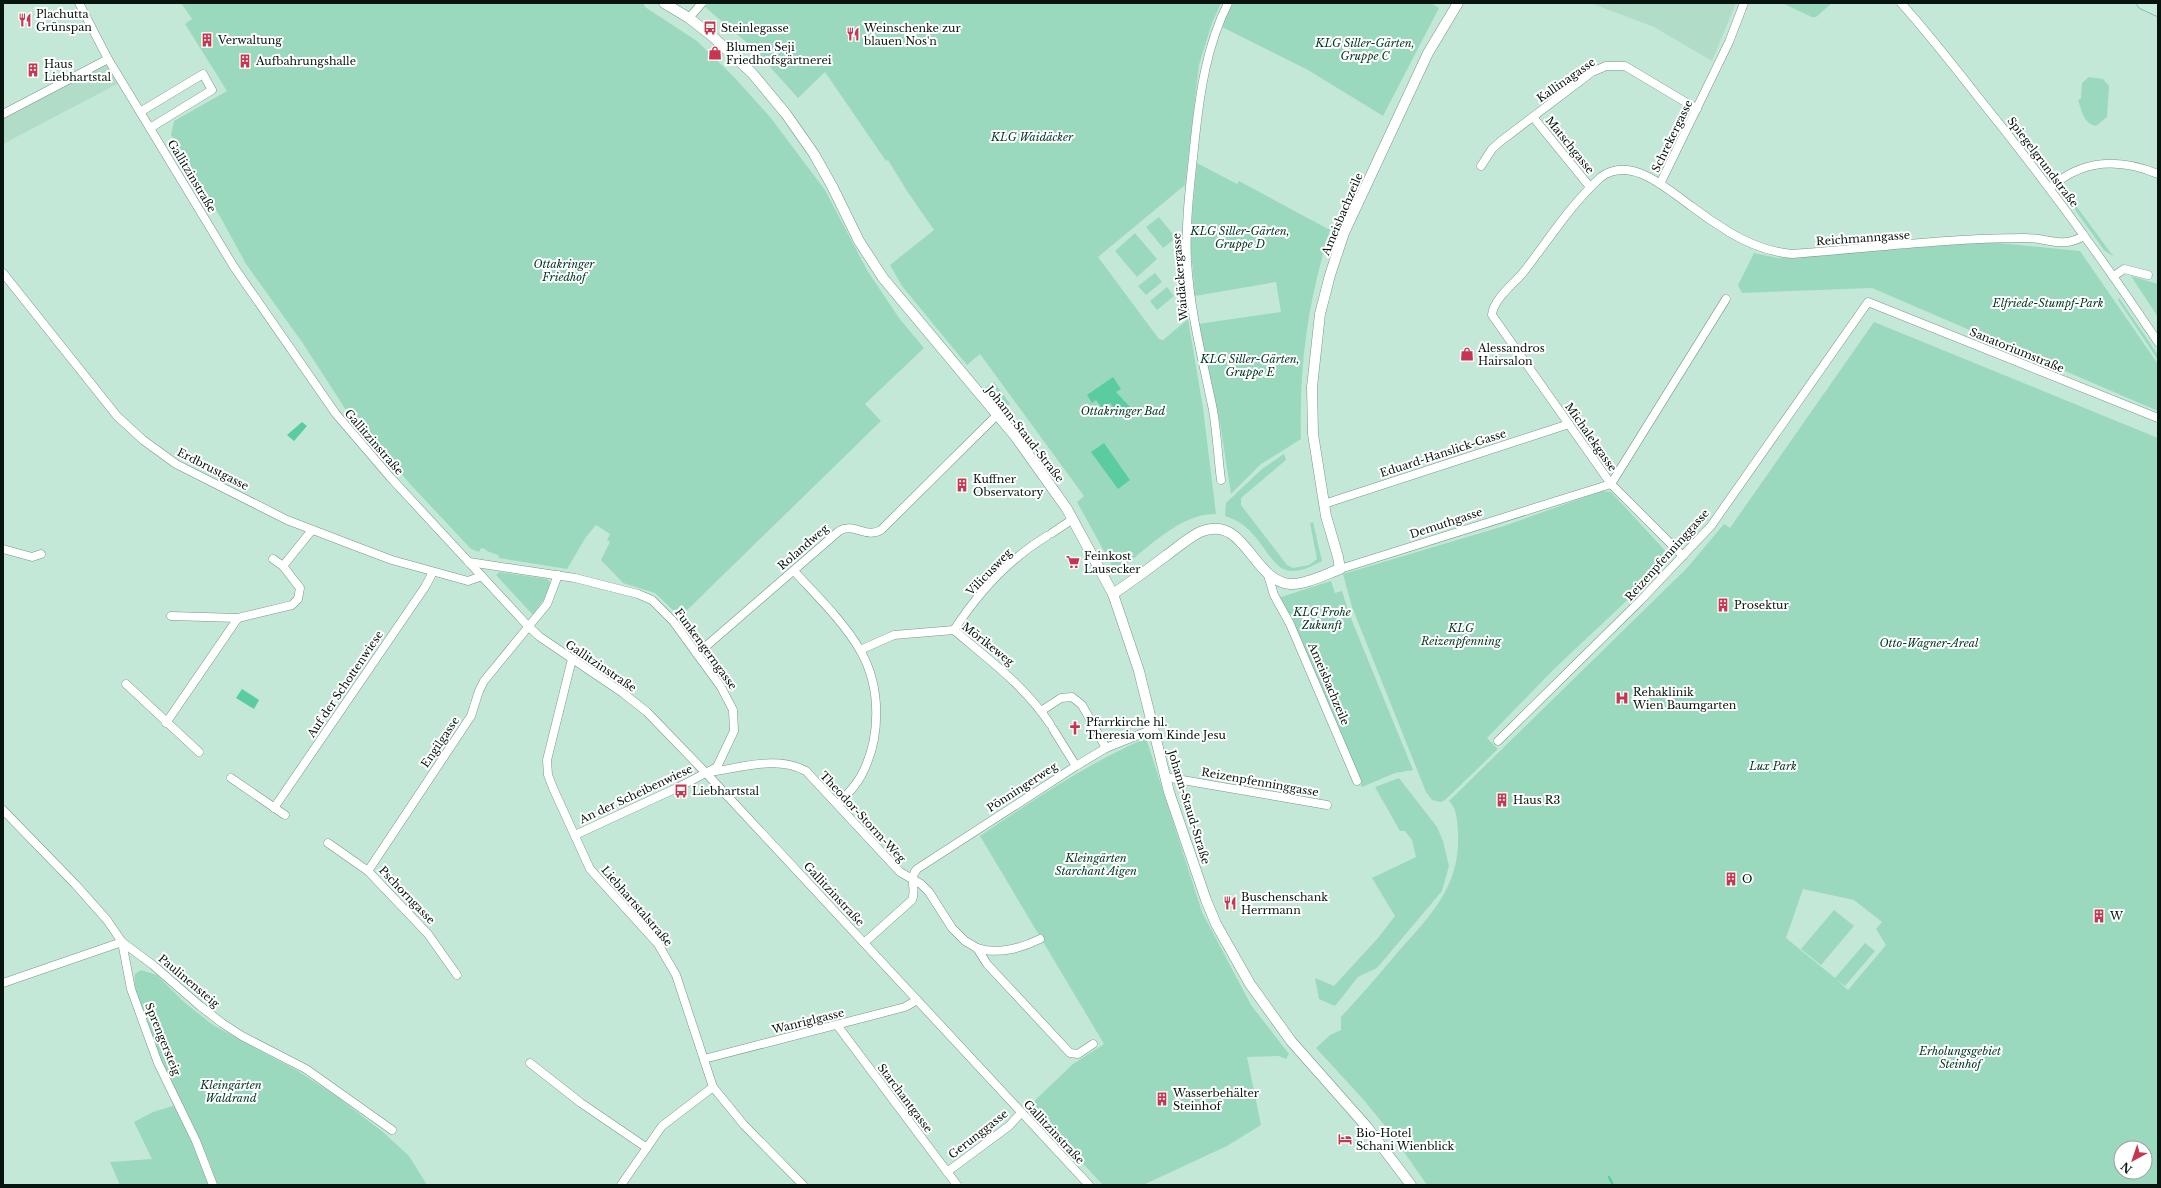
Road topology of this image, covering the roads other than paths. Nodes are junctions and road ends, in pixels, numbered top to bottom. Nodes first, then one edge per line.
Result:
1 (79, 3) edge
2 (664, 3) edge
3 (702, 3) edge
4 (1228, 3) edge
5 (1458, 3) edge
6 (1744, 3) edge
7 (1901, 3) edge
8 (2143, 3) edge
9 (2158, 10) edge
10 (689, 18) junction
11 (108, 59) junction
12 (1697, 110) junction
13 (140, 112) junction
14 (3, 114) edge
15 (1533, 117) junction
16 (150, 128) junction
17 (1481, 166) dead end
18 (2158, 174) edge
19 (1660, 184) junction
20 (1590, 187) junction
21 (2050, 188) junction
22 (2084, 236) junction
23 (3, 273) edge
24 (2148, 275) dead end
25 (2114, 276) junction
26 (1726, 299) dead end
27 (1868, 302) joint
28 (1493, 320) joint
29 (2158, 342) edge
30 (997, 415) junction
31 (2158, 418) edge
32 (1569, 424) junction
33 (1221, 480) dead end
34 (1611, 484) junction
35 (1324, 504) junction
36 (1073, 519) junction
37 (312, 530) junction
38 (3, 549) edge
39 (41, 554) dead end
40 (1683, 556) junction
41 (273, 559) dead end
42 (469, 562) junction
43 (283, 566) junction
44 (1340, 569) junction
45 (794, 571) junction
46 (433, 572) junction
47 (1268, 575) junction
48 (482, 576) junction
49 (558, 576) junction
50 (1113, 594) junction
51 (171, 616) dead end
52 (238, 618) junction
53 (528, 626) junction
54 (954, 630) junction
55 (860, 650) junction
56 (697, 654) junction
57 (572, 659) junction
58 (126, 684) dead end
59 (1041, 711) junction
60 (166, 723) junction
61 (1153, 730) junction
62 (1498, 741) dead end
63 (1106, 748) junction
64 (199, 752) dead end
65 (1076, 766) junction
66 (706, 773) junction
67 (1165, 777) junction
68 (231, 778) dead end
69 (1357, 781) dead end
70 (838, 804) junction
71 (1327, 805) dead end
72 (274, 808) junction
73 (3, 810) edge
74 (285, 814) dead end
75 (575, 835) junction
76 (328, 843) dead end
77 (368, 870) junction
78 (912, 878) junction
79 (1040, 939) dead end
80 (122, 942) junction
81 (864, 942) junction
82 (977, 948) junction
83 (458, 975) dead end
84 (3, 983) edge
85 (917, 1000) junction
86 (836, 1025) junction
87 (1093, 1044) dead end
88 (704, 1059) junction
89 (530, 1063) dead end
90 (713, 1087) junction
91 (1021, 1113) junction
92 (392, 1130) dead end
93 (647, 1148) junction
94 (947, 1172) junction
95 (213, 1185) edge
96 (622, 1185) edge
97 (802, 1185) edge
98 (957, 1185) edge
99 (1089, 1185) edge
100 (1411, 1185) edge

1 - 11 street, Gallitzinstraße
2 - 10 street, Johann-Staud-Straße
3 - 10 street
4 - 33 street, Waidäckergasse
5 - 35 street, Ameisbachzeile
6 - 12 street, Schrekergasse
7 - 21 street, Spiegelgrundstraße
8 - 9 main road
10 - 30 street, Johann-Staud-Straße
11 - 13 street, Gallitzinstraße
11 - 14 street
12 - 15 street, Kallinagasse
12 - 19 street, Schrekergasse
13 - 16 street, Gallitzinstraße
13 - 16 street
15 - 17 street, Kallinagasse
15 - 20 street, Matschgasse
16 - 42 street, Gallitzinstraße
18 - 21 street
19 - 20 street, Schrekergasse
19 - 22 street, Reichmanngasse
20 - 28 street, Schrekergasse
21 - 22 street, Spiegelgrundstraße
22 - 25 street, Spiegelgrundstraße
23 - 37 street, Erdbrustgasse
24 - 25 street
25 - 29 street, Spiegelgrundstraße
26 - 34 street
27 - 31 street, Sanatoriumstraße
27 - 40 street, Reizenpfenninggasse
28 - 32 street, Michalekgasse
30 - 36 street, Johann-Staud-Straße
30 - 45 street, Rolandweg
32 - 34 street, Michalekgasse
32 - 35 street, Eduard-Hanslick-Gasse
34 - 40 street, Michalekgasse
34 - 44 street, Demuthgasse
35 - 44 street, Ameisbachzeile
36 - 50 street, Johann-Staud-Straße
36 - 54 street, Vilicusweg
37 - 43 street
37 - 46 street, Erdbrustgasse
38 - 39 street
40 - 62 street, Reizenpfenninggasse
41 - 43 street
42 - 48 street, Gallitzinstraße
42 - 49 street, Funkengerngasse
43 - 52 street
44 - 47 street, Demuthgasse
45 - 55 street
45 - 56 street, Rolandweg
46 - 48 street, Erdbrustgasse
46 - 72 street, Auf der Schottenwiese
47 - 50 street, Demuthgasse
47 - 69 street, Ameisbachzeile
48 - 53 street, Gallitzinstraße
49 - 53 street, Engilgasse
49 - 56 street, Funkengerngasse
50 - 61 street, Johann-Staud-Straße
51 - 52 street
52 - 60 street
53 - 57 street, Gallitzinstraße
53 - 77 street, Engilgasse
54 - 55 street, Mörikeweg
54 - 59 street, Mörikeweg
55 - 70 street
56 - 66 street, Funkengerngasse
57 - 66 street, Gallitzinstraße
57 - 75 street, Liebhartstalstraße
58 - 60 street
59 - 63 street
59 - 65 street, Mörikeweg
60 - 64 street
61 - 63 street, Pönningerweg
61 - 67 street, Johann-Staud-Straße
63 - 65 street, Pönningerweg
65 - 78 street, Pönningerweg
66 - 70 street, Theodor-Storm-Weg
66 - 75 street, An der Scheibenwiese
66 - 81 street, Gallitzinstraße
67 - 71 street, Reizenpfenninggasse
67 - 100 street, Johann-Staud-Straße
68 - 72 street
70 - 78 street, Theodor-Storm-Weg
72 - 74 street
73 - 80 street, Paulinensteig
75 - 88 street, Liebhartstalstraße
76 - 77 street, Pschorngasse
77 - 83 street, Pschorngasse
78 - 81 street
78 - 82 street, Theodor-Storm-Weg
79 - 82 street
80 - 84 street
80 - 92 street, Paulinensteig
80 - 95 street, Sprengersteig
81 - 85 street, Gallitzinstraße
82 - 87 street, Theodor-Storm-Weg
85 - 86 street, Wanriglgasse
85 - 91 street, Gallitzinstraße
86 - 88 street, Wanriglgasse
86 - 94 street, Starchantgasse
88 - 90 street, Liebhartstalstraße
89 - 93 street
90 - 93 street
90 - 97 street, Liebhartstalstraße
91 - 94 street, Gerunggasse
91 - 99 street, Gallitzinstraße
93 - 96 street
94 - 98 street, Starchantgasse

